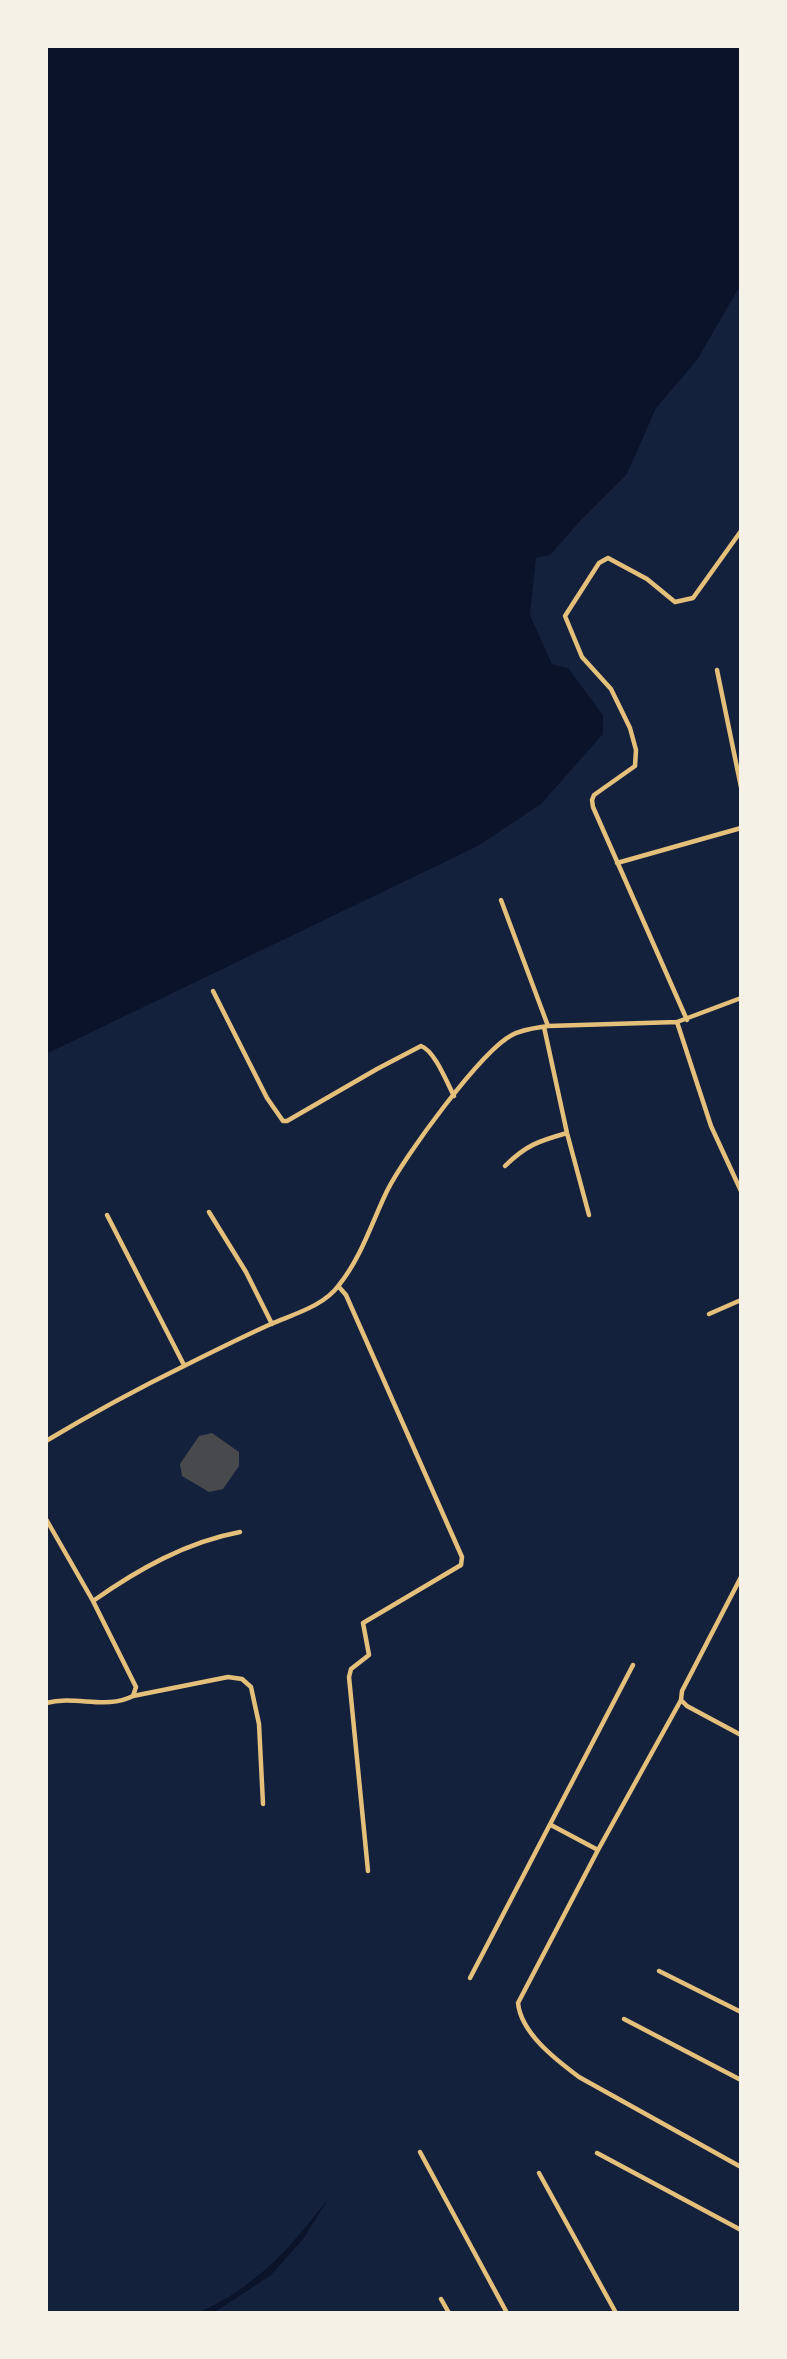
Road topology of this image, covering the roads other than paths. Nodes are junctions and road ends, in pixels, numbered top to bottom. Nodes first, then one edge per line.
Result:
1 (741, 531) edge
2 (717, 670) dead end
3 (741, 787) edge
4 (741, 828) edge
5 (617, 863) junction
6 (501, 900) dead end
7 (213, 992) dead end
8 (741, 998) edge
9 (687, 1020) junction
10 (677, 1022) junction
11 (546, 1027) junction
12 (454, 1096) junction
13 (567, 1133) junction
14 (505, 1166) dead end
15 (741, 1191) edge
16 (209, 1212) dead end
17 (107, 1215) dead end
18 (589, 1215) dead end
19 (339, 1286) junction
20 (741, 1300) edge
21 (709, 1314) dead end
22 (272, 1324) junction
23 (184, 1365) junction
24 (46, 1441) edge
25 (46, 1519) edge
26 (240, 1532) dead end
27 (741, 1577) edge
28 (93, 1601) junction
29 (633, 1665) dead end
30 (133, 1696) junction
31 (681, 1700) junction
32 (46, 1703) edge
33 (741, 1735) edge
34 (263, 1804) dead end
35 (550, 1825) junction
36 (598, 1850) junction
37 (368, 1871) dead end
38 (659, 1971) dead end
39 (470, 1978) dead end
40 (741, 2012) edge
41 (624, 2019) dead end
42 (741, 2080) edge
43 (420, 2152) dead end
44 (597, 2153) dead end
45 (741, 2167) edge
46 (539, 2173) dead end
47 (741, 2230) edge
48 (441, 2299) dead end
49 (449, 2313) edge
50 (507, 2313) edge
51 (616, 2313) edge

1 - 5 street
2 - 3 street
4 - 5 street
5 - 9 street
6 - 11 street
7 - 12 street
8 - 9 street
9 - 10 street
10 - 11 street
10 - 15 street
11 - 12 street
11 - 13 street
12 - 19 street
13 - 14 street
13 - 18 street
16 - 22 street
17 - 23 street
19 - 22 street
19 - 37 street
20 - 21 street
22 - 23 street
23 - 24 street
25 - 28 street
26 - 28 street
27 - 31 street
28 - 30 street
29 - 35 street
30 - 32 street
30 - 34 street
31 - 33 street
31 - 36 street
35 - 36 street
35 - 39 street
36 - 45 street
38 - 40 street
41 - 42 street
43 - 50 street
44 - 47 street
46 - 51 street
48 - 49 street

